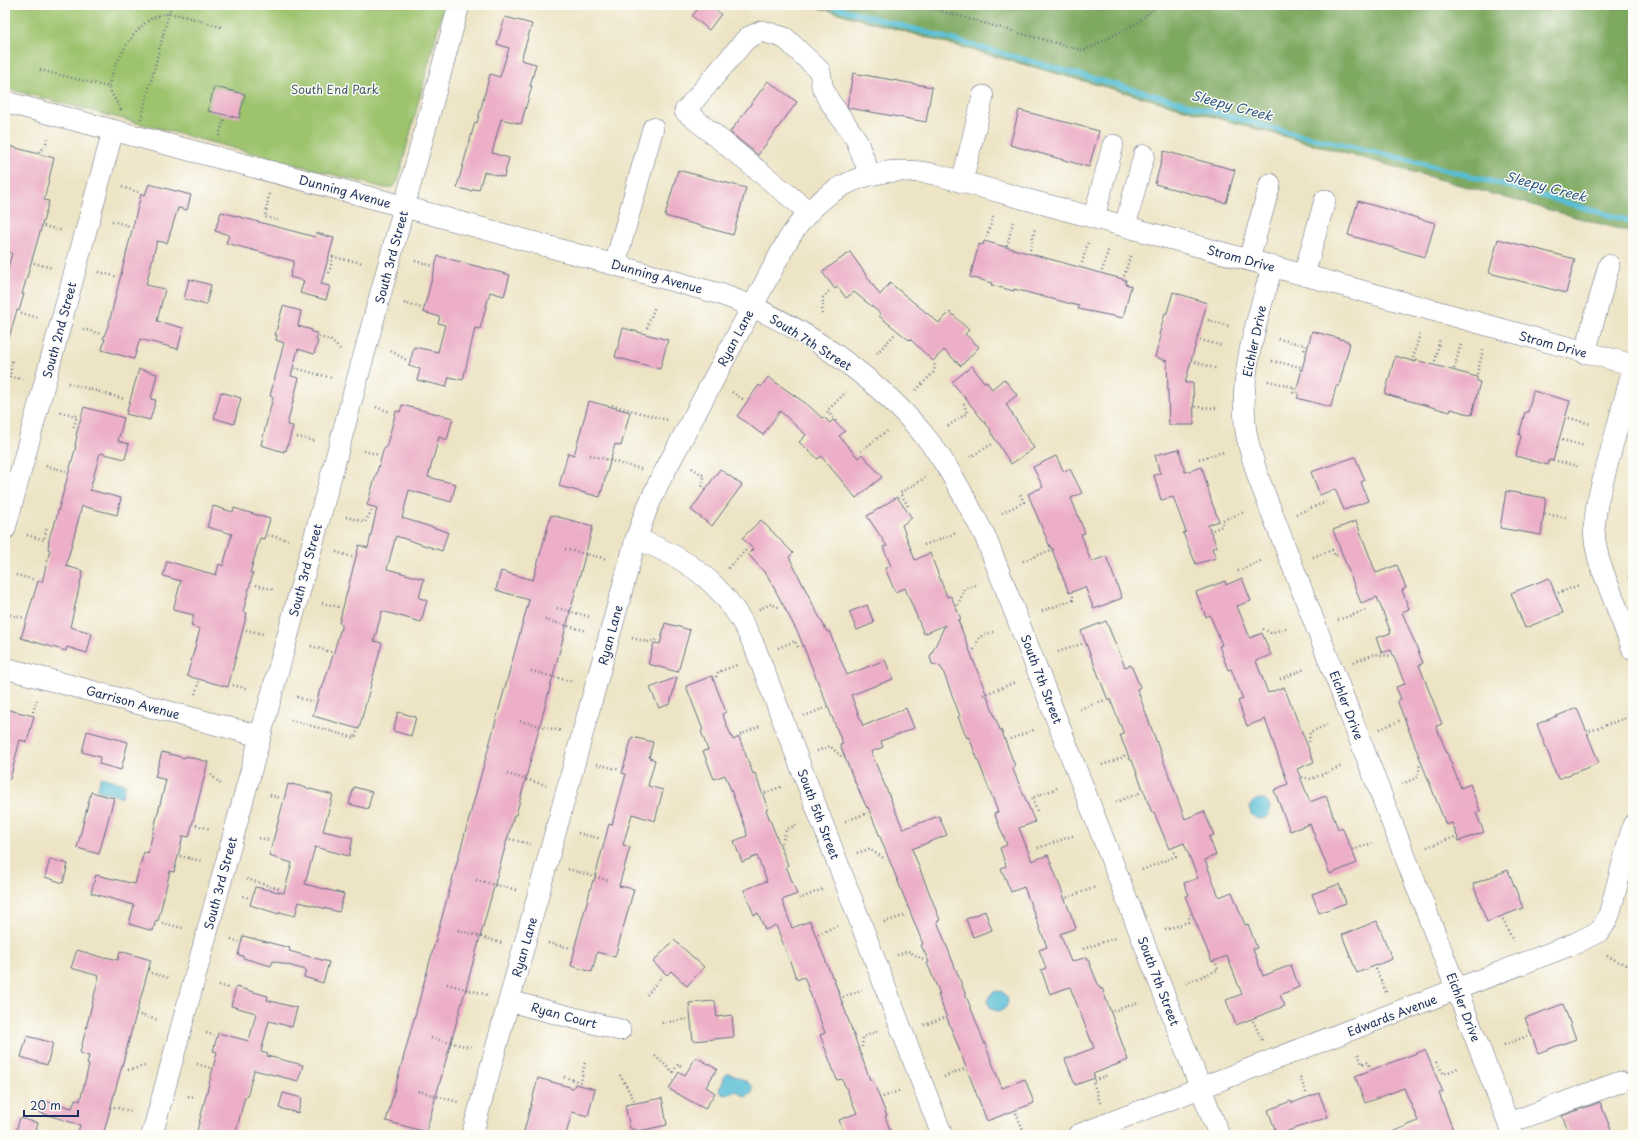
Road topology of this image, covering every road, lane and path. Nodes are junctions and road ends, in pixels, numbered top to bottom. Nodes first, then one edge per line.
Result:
1 (171, 5) edge
2 (459, 5) edge
3 (919, 5) edge
4 (1158, 5) edge
5 (168, 14) junction
6 (220, 27) dead end
7 (40, 70) dead end
8 (108, 87) junction
9 (983, 96) dead end
10 (5, 102) edge
11 (121, 110) dead end
12 (224, 119) dead end
13 (140, 123) dead end
14 (653, 128) dead end
15 (113, 131) junction
16 (48, 135) dead end
17 (219, 136) dead end
18 (1113, 145) dead end
19 (40, 152) dead end
20 (1144, 155) dead end
21 (870, 175) junction
22 (962, 182) junction
23 (847, 183) joint
24 (1270, 184) dead end
25 (122, 187) dead end
26 (138, 192) dead end
27 (269, 194) dead end
28 (1325, 200) dead end
29 (404, 207) junction
30 (809, 212) junction
31 (993, 217) dead end
32 (1094, 217) junction
33 (278, 220) dead end
34 (112, 221) dead end
35 (1013, 222) dead end
36 (44, 226) dead end
37 (129, 226) dead end
38 (1125, 226) junction
39 (1035, 228) dead end
40 (63, 231) dead end
41 (987, 238) dead end
42 (1088, 242) dead end
43 (1008, 246) dead end
44 (1109, 248) dead end
45 (1030, 250) dead end
46 (1131, 254) dead end
47 (1249, 260) junction
48 (415, 261) dead end
49 (34, 263) dead end
50 (363, 263) dead end
51 (1082, 263) dead end
52 (615, 264) junction
53 (1609, 265) dead end
54 (434, 266) dead end
55 (1272, 267) junction
56 (52, 268) dead end
57 (1102, 271) dead end
58 (99, 272) dead end
59 (329, 273) dead end
60 (1304, 275) junction
61 (1124, 276) dead end
62 (118, 277) dead end
63 (830, 290) dead end
64 (404, 303) dead end
65 (655, 306) dead end
66 (752, 306) junction
67 (422, 308) dead end
68 (20, 313) dead end
69 (822, 314) dead end
70 (38, 318) dead end
71 (1208, 320) dead end
72 (1229, 326) dead end
73 (648, 328) dead end
74 (83, 329) dead end
75 (1420, 332) dead end
76 (896, 333) dead end
77 (101, 334) dead end
78 (319, 337) dead end
79 (1440, 338) dead end
80 (1278, 339) dead end
81 (1200, 340) dead end
82 (1461, 344) dead end
83 (1223, 346) dead end
84 (340, 349) dead end
85 (1483, 350) dead end
86 (391, 351) dead end
87 (1304, 351) dead end
88 (878, 353) dead end
89 (1585, 353) junction
90 (1413, 358) dead end
91 (12, 361) dead end
92 (1272, 361) dead end
93 (1435, 361) dead end
94 (408, 362) dead end
95 (935, 362) dead end
96 (1195, 362) dead end
97 (1633, 366) edge
98 (295, 368) dead end
99 (1218, 369) dead end
100 (1454, 370) dead end
101 (1300, 372) dead end
102 (1477, 374) dead end
103 (332, 378) dead end
104 (22, 379) dead end
105 (1268, 381) dead end
106 (68, 383) dead end
107 (916, 390) dead end
108 (732, 392) dead end
109 (846, 392) dead end
110 (1293, 394) dead end
111 (124, 399) dead end
112 (744, 400) dead end
113 (963, 402) dead end
114 (612, 404) dead end
115 (376, 407) dead end
116 (1195, 407) dead end
117 (1216, 408) dead end
118 (60, 412) dead end
119 (390, 412) dead end
120 (5, 414) edge
121 (12, 415) dead end
122 (1569, 418) dead end
123 (668, 420) dead end
124 (836, 421) dead end
125 (1591, 424) dead end
126 (948, 426) dead end
127 (73, 430) dead end
128 (886, 431) dead end
129 (297, 436) dead end
130 (1562, 440) dead end
131 (315, 441) dead end
132 (994, 443) dead end
133 (1585, 446) dead end
134 (364, 451) dead end
135 (861, 451) dead end
136 (1224, 452) dead end
137 (379, 455) dead end
138 (590, 456) dead end
139 (970, 457) dead end
140 (1199, 459) dead end
141 (1557, 461) dead end
142 (46, 466) dead end
143 (1580, 467) dead end
144 (692, 468) dead end
145 (641, 469) dead end
146 (66, 471) dead end
147 (925, 478) dead end
148 (702, 489) dead end
149 (1020, 494) dead end
150 (1326, 502) dead end
151 (908, 506) dead end
152 (372, 510) dead end
153 (1244, 512) dead end
154 (1002, 513) dead end
155 (1296, 514) dead end
156 (1546, 514) dead end
157 (346, 517) dead end
158 (1568, 518) dead end
159 (47, 526) dead end
160 (5, 529) edge
161 (1213, 530) dead end
162 (956, 534) dead end
163 (268, 535) dead end
164 (27, 536) dead end
165 (636, 539) junction
166 (288, 540) dead end
167 (924, 545) dead end
168 (748, 548) dead end
169 (565, 549) dead end
170 (1054, 549) dead end
171 (336, 552) dead end
172 (1339, 554) dead end
173 (1313, 556) dead end
174 (352, 557) dead end
175 (607, 559) dead end
176 (1263, 560) dead end
177 (1023, 561) dead end
178 (728, 568) dead end
179 (1238, 571) dead end
180 (16, 574) dead end
181 (1633, 575) edge
182 (1628, 577) dead end
183 (36, 580) dead end
184 (978, 584) dead end
185 (256, 585) dead end
186 (1579, 585) dead end
187 (274, 590) dead end
188 (1558, 593) dead end
189 (1073, 595) dead end
190 (322, 603) dead end
191 (958, 605) dead end
192 (339, 607) dead end
193 (557, 608) dead end
194 (781, 608) dead end
195 (759, 609) dead end
196 (1366, 610) dead end
197 (1042, 611) dead end
198 (6, 614) edge
199 (591, 617) dead end
200 (25, 618) dead end
201 (545, 620) dead end
202 (1338, 620) dead end
203 (1289, 627) dead end
204 (1263, 629) dead end
205 (246, 630) dead end
206 (587, 631) dead end
207 (996, 631) dead end
208 (263, 634) dead end
209 (632, 638) dead end
210 (657, 640) dead end
211 (1084, 643) dead end
212 (311, 646) dead end
213 (798, 647) dead end
214 (778, 648) dead end
215 (974, 650) dead end
216 (1633, 650) edge
217 (331, 652) dead end
218 (1058, 652) dead end
219 (1390, 656) dead end
220 (1354, 662) dead end
221 (736, 665) dead end
222 (5, 668) edge
223 (1305, 670) dead end
224 (531, 671) dead end
225 (716, 677) dead end
226 (1280, 679) dead end
227 (199, 682) dead end
228 (574, 682) dead end
229 (1016, 682) dead end
230 (233, 685) dead end
231 (248, 689) dead end
232 (195, 694) dead end
233 (982, 695) dead end
234 (297, 697) dead end
235 (37, 700) dead end
236 (1105, 700) dead end
237 (313, 702) dead end
238 (825, 708) dead end
239 (1080, 709) dead end
240 (33, 712) dead end
241 (804, 716) dead end
242 (1631, 716) dead end
243 (291, 720) dead end
244 (1401, 720) dead end
245 (520, 721) dead end
246 (1327, 725) dead end
247 (760, 726) dead end
248 (1380, 729) dead end
249 (1034, 730) dead end
250 (357, 731) dead end
251 (561, 731) dead end
252 (1590, 731) dead end
253 (740, 735) dead end
254 (260, 736) junction
255 (1010, 739) dead end
256 (1309, 742) dead end
257 (818, 751) dead end
258 (1125, 754) dead end
259 (842, 757) dead end
260 (598, 764) dead end
261 (1420, 764) dead end
262 (1102, 766) dead end
263 (1342, 766) dead end
264 (620, 770) dead end
265 (507, 774) dead end
266 (211, 775) dead end
267 (1302, 777) dead end
268 (1402, 784) dead end
269 (222, 785) dead end
270 (546, 785) dead end
271 (783, 786) dead end
272 (1057, 788) dead end
273 (1142, 792) dead end
274 (765, 793) dead end
275 (270, 795) dead end
276 (280, 798) dead end
277 (1116, 802) dead end
278 (1037, 812) dead end
279 (868, 813) dead end
280 (845, 821) dead end
281 (798, 824) dead end
282 (196, 825) dead end
283 (1633, 825) edge
284 (210, 829) dead end
285 (578, 833) dead end
286 (1075, 835) dead end
287 (1455, 837) dead end
288 (259, 838) dead end
289 (510, 839) dead end
290 (601, 839) dead end
291 (269, 840) dead end
292 (782, 843) dead end
293 (1372, 843) dead end
294 (530, 844) dead end
295 (1427, 846) dead end
296 (1038, 848) dead end
297 (1173, 849) dead end
298 (1353, 850) dead end
299 (857, 853) dead end
300 (180, 856) dead end
301 (885, 859) dead end
302 (201, 861) dead end
303 (568, 870) dead end
304 (1142, 870) dead end
305 (247, 879) dead end
306 (476, 880) dead end
307 (610, 880) dead end
308 (1096, 887) dead end
309 (280, 888) dead end
310 (824, 889) dead end
311 (517, 890) dead end
312 (243, 896) dead end
313 (249, 898) dead end
314 (799, 899) dead end
315 (1063, 899) dead end
316 (1190, 914) dead end
317 (907, 915) dead end
318 (1503, 919) dead end
319 (884, 922) dead end
320 (162, 923) dead end
321 (838, 926) dead end
322 (182, 928) dead end
323 (458, 930) dead end
324 (1166, 930) dead end
325 (818, 934) dead end
326 (1115, 938) dead end
327 (231, 940) dead end
328 (1513, 941) dead end
329 (239, 942) dead end
330 (502, 943) dead end
331 (548, 943) dead end
332 (571, 948) dead end
333 (1083, 950) dead end
334 (897, 955) dead end
335 (1607, 956) dead end
336 (924, 960) dead end
337 (1216, 963) dead end
338 (1633, 968) edge
339 (1376, 969) dead end
340 (151, 973) dead end
341 (662, 976) dead end
342 (169, 978) dead end
343 (1186, 983) dead end
344 (447, 984) dead end
345 (219, 985) dead end
346 (228, 988) dead end
347 (862, 990) dead end
348 (1458, 990) junction
349 (1386, 992) dead end
350 (488, 995) dead end
351 (647, 995) dead end
352 (843, 998) dead end
353 (509, 1001) junction
354 (1140, 1002) dead end
355 (1113, 1011) dead end
356 (140, 1015) dead end
357 (944, 1018) dead end
358 (687, 1019) dead end
359 (158, 1020) dead end
360 (1253, 1021) dead end
361 (662, 1023) dead end
362 (924, 1025) dead end
363 (620, 1030) dead end
364 (878, 1031) dead end
365 (206, 1033) dead end
366 (214, 1035) dead end
367 (1526, 1036) dead end
368 (431, 1038) dead end
369 (1262, 1040) dead end
370 (1504, 1045) dead end
371 (862, 1046) dead end
372 (473, 1048) dead end
373 (1358, 1054) dead end
374 (655, 1056) dead end
375 (585, 1062) dead end
376 (1436, 1062) dead end
377 (197, 1064) dead end
378 (145, 1066) dead end
379 (683, 1067) dead end
380 (1370, 1067) dead end
381 (210, 1068) dead end
382 (1458, 1068) dead end
383 (964, 1069) dead end
384 (128, 1070) dead end
385 (620, 1075) dead end
386 (1108, 1075) dead end
387 (564, 1077) dead end
388 (944, 1077) dead end
389 (1300, 1077) dead end
390 (1620, 1082) dead end
391 (1200, 1088) junction
392 (418, 1090) dead end
393 (901, 1090) dead end
394 (1307, 1095) dead end
395 (188, 1096) dead end
396 (195, 1097) dead end
397 (882, 1097) dead end
398 (634, 1100) dead end
399 (458, 1102) dead end
400 (1100, 1103) dead end
401 (114, 1107) dead end
402 (133, 1112) dead end
403 (1016, 1113) dead end
404 (1511, 1129) edge
405 (1024, 1132) dead end
406 (1564, 1132) dead end
407 (1483, 1133) dead end
408 (152, 1135) edge
409 (472, 1135) edge
410 (942, 1135) edge
411 (1078, 1135) edge
412 (1219, 1135) edge
413 (1478, 1135) edge
414 (1557, 1135) edge

1 - 5 path
2 - 29 street, South 3rd Street
3 - 4 path
5 - 6 path
5 - 8 path
5 - 13 path
7 - 8 path
8 - 11 path
9 - 22 street
10 - 15 street, Dunning Avenue
12 - 17 path
14 - 52 street
15 - 29 street, Dunning Avenue
15 - 160 street, South 2nd Street
16 - 19 path
18 - 32 street
20 - 38 street
21 - 22 street, Strom Drive
21 - 23 street, Strom Drive
21 - 30 street
22 - 32 street, Strom Drive
23 - 30 street, Ryan Lane
24 - 47 street
25 - 26 path
27 - 33 path
28 - 60 street
29 - 52 street, Dunning Avenue
29 - 254 street, South 3rd Street
30 - 66 street, Ryan Lane
31 - 41 path
32 - 38 street, Strom Drive
34 - 37 path
35 - 43 path
36 - 40 path
38 - 47 street, Strom Drive
39 - 45 path
42 - 51 path
44 - 57 path
46 - 61 path
47 - 55 street, Strom Drive
48 - 54 path
49 - 56 path
50 - 59 path
52 - 66 street, Dunning Avenue
53 - 89 street
55 - 60 street, Strom Drive
55 - 348 street, Eichler Drive
58 - 62 path
60 - 89 street, Strom Drive
63 - 69 path
64 - 67 path
65 - 73 path
66 - 165 street, Ryan Lane
66 - 391 street, South 7th Street
68 - 70 path
71 - 72 path
74 - 77 path
75 - 90 path
76 - 88 path
78 - 84 path
79 - 93 path
80 - 87 path
81 - 83 path
82 - 100 path
85 - 102 path
86 - 94 path
89 - 97 street, Strom Drive
91 - 104 path
92 - 101 path
95 - 107 path
96 - 99 path
97 - 216 street
98 - 103 path
105 - 110 path
106 - 111 path
108 - 112 path
109 - 124 path
113 - 126 path
114 - 123 path
115 - 119 path
116 - 117 path
118 - 127 path
120 - 121 path
122 - 125 path
128 - 135 path
129 - 131 path
130 - 133 path
132 - 139 path
134 - 137 path
136 - 140 path
138 - 145 path
141 - 143 path
142 - 146 path
144 - 148 path
147 - 151 path
149 - 154 path
150 - 155 path
152 - 157 path
153 - 161 path
156 - 158 path
159 - 164 path
162 - 167 path
163 - 166 path
165 - 353 street, Ryan Lane
165 - 410 street, South 5th Street
168 - 178 path
169 - 175 path
170 - 177 path
171 - 174 path
172 - 173 path
176 - 179 path
180 - 183 path
181 - 182 path
184 - 191 path
185 - 187 path
186 - 188 path
189 - 197 path
190 - 192 path
193 - 199 path
194 - 195 path
196 - 202 path
198 - 200 path
201 - 206 path
203 - 204 path
205 - 208 path
207 - 215 path
209 - 210 path
211 - 218 path
212 - 217 path
213 - 214 path
219 - 220 path
221 - 225 path
222 - 254 street, Garrison Avenue
223 - 226 path
224 - 228 path
227 - 232 path
229 - 233 path
230 - 231 path
234 - 237 path
235 - 240 path
236 - 239 path
238 - 241 path
242 - 252 path
243 - 250 path
244 - 248 path
245 - 251 path
246 - 256 path
247 - 253 path
249 - 255 path
254 - 408 street, South 3rd Street
257 - 259 path
258 - 262 path
260 - 264 path
261 - 268 path
263 - 267 path
265 - 270 path
266 - 269 path
271 - 274 path
272 - 278 path
273 - 277 path
275 - 276 path
279 - 280 path
281 - 292 path
282 - 284 path
283 - 348 street, Edwards Avenue
285 - 290 path
286 - 296 path
287 - 295 path
288 - 291 path
289 - 294 path
293 - 298 path
297 - 304 path
299 - 301 path
300 - 302 path
303 - 307 path
305 - 309 path
306 - 311 path
308 - 315 path
310 - 314 path
312 - 313 path
316 - 324 path
317 - 319 path
318 - 328 path
320 - 322 path
321 - 325 path
323 - 330 path
326 - 333 path
327 - 329 path
331 - 332 path
334 - 336 path
335 - 338 path
337 - 343 path
339 - 349 path
340 - 342 path
341 - 351 path
344 - 350 path
345 - 346 path
347 - 352 path
348 - 391 street, Edwards Avenue
348 - 404 street, Eichler Drive
353 - 363 street, Ryan Court
353 - 409 street, Ryan Lane
354 - 355 path
356 - 359 path
357 - 362 path
358 - 361 path
360 - 369 path
364 - 371 path
365 - 366 path
367 - 370 path
368 - 372 path
373 - 380 path
374 - 379 path
375 - 387 path
376 - 382 path
377 - 381 path
378 - 384 path
383 - 388 path
385 - 398 path
386 - 400 path
389 - 394 path
390 - 404 street
391 - 411 street, Edwards Avenue
391 - 412 street, South 7th Street
392 - 399 path
393 - 397 path
395 - 396 path
401 - 402 path
403 - 405 path
406 - 414 path
407 - 413 path

